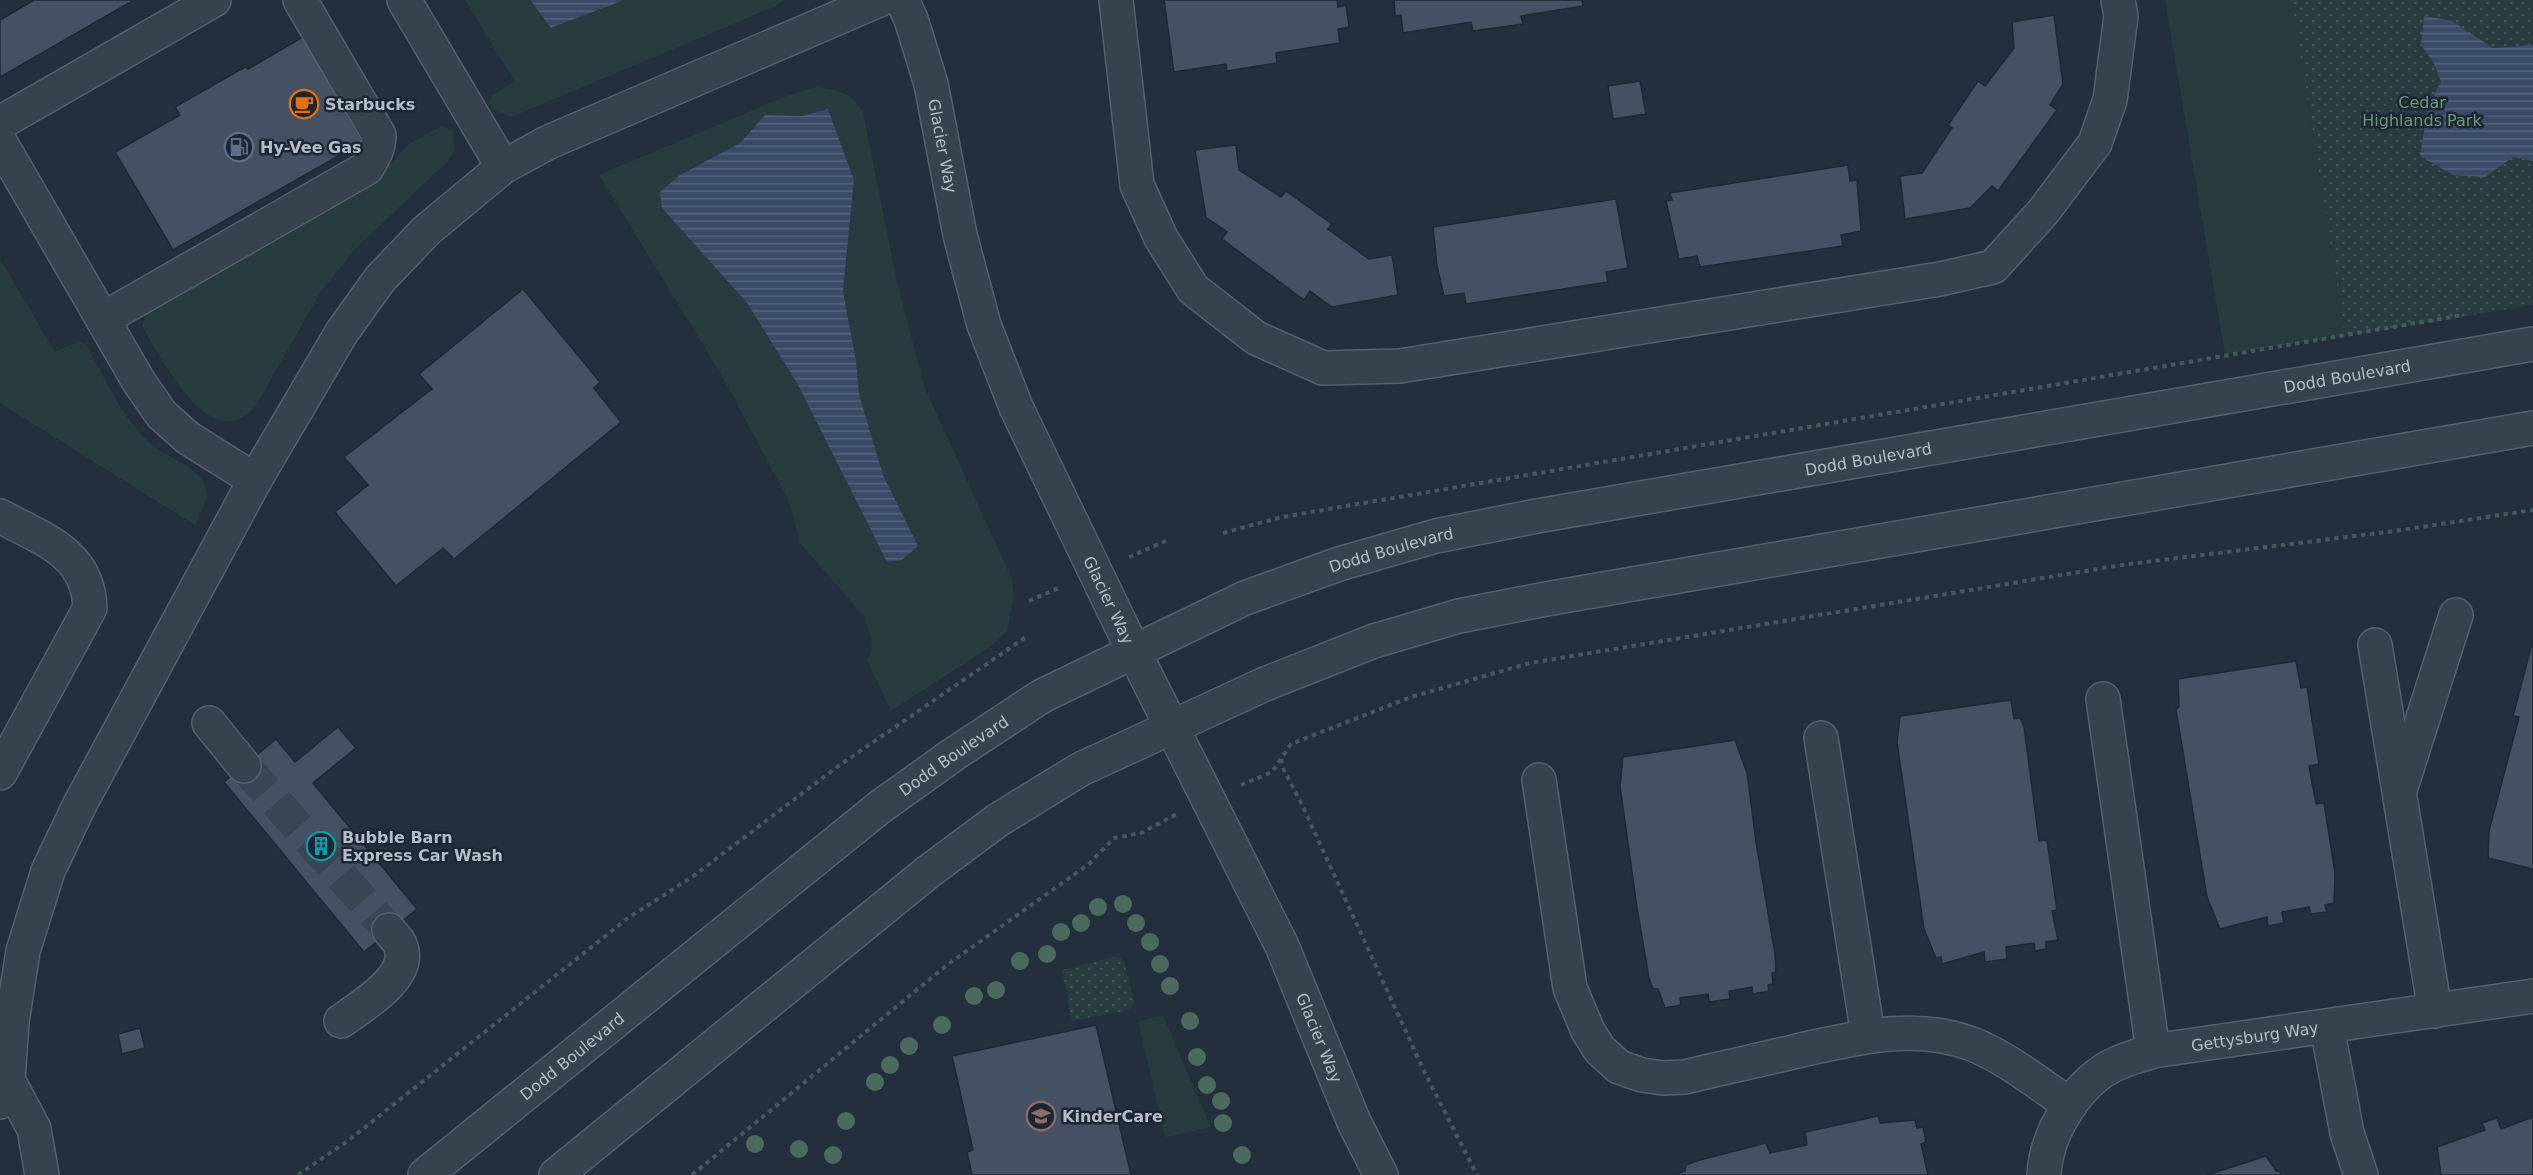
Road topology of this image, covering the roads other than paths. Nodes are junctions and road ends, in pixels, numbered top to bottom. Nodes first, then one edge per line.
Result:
1 (214, 0) edge
2 (300, 0) edge
3 (404, 0) edge
4 (879, 0) edge
5 (902, 0) edge
6 (1116, 0) edge
7 (2118, 0) edge
8 (0, 123) edge
9 (0, 142) edge
10 (503, 167) junction
11 (103, 319) junction
12 (2533, 344) edge
13 (2533, 428) edge
14 (255, 480) junction
15 (2, 523) edge
16 (2456, 615) dead end
17 (2375, 645) dead end
18 (1134, 652) junction
19 (2103, 699) dead end
20 (209, 723) dead end
21 (1171, 727) junction
22 (1821, 738) dead end
23 (244, 766) tunnel mouth
24 (0, 773) edge
25 (1539, 780) dead end
26 (2399, 792) junction
27 (389, 930) tunnel mouth
28 (11, 949) edge
29 (2533, 996) edge
30 (2435, 1011) junction
31 (341, 1021) dead end
32 (2327, 1027) junction
33 (1869, 1035) junction
34 (2153, 1051) junction
35 (4, 1091) edge
36 (2070, 1105) junction
37 (42, 1175) edge
38 (424, 1175) edge
39 (556, 1175) edge
40 (1381, 1175) edge
41 (2044, 1175) edge
42 (2361, 1175) edge

1 - 8 street
2 - 11 street
3 - 10 street
4 - 10 street
5 - 18 street, Glacier Way
6 - 7 street
9 - 11 street
10 - 14 street
11 - 14 street
12 - 18 street, Dodd Boulevard
13 - 21 street
14 - 28 street
15 - 24 street
16 - 26 street
17 - 26 street
18 - 21 street, Glacier Way
18 - 38 street, Dodd Boulevard
19 - 34 street
20 - 23 street
21 - 39 street
21 - 40 street, Glacier Way
22 - 33 street
25 - 33 street
26 - 30 street
27 - 31 street
28 - 35 street
29 - 30 street, Gettysburg Way
30 - 32 street, Gettysburg Way
32 - 34 street, Gettysburg Way
32 - 42 street
33 - 36 street
34 - 36 street, Gettysburg Way
35 - 37 street
36 - 41 street, Gettysburg Way

